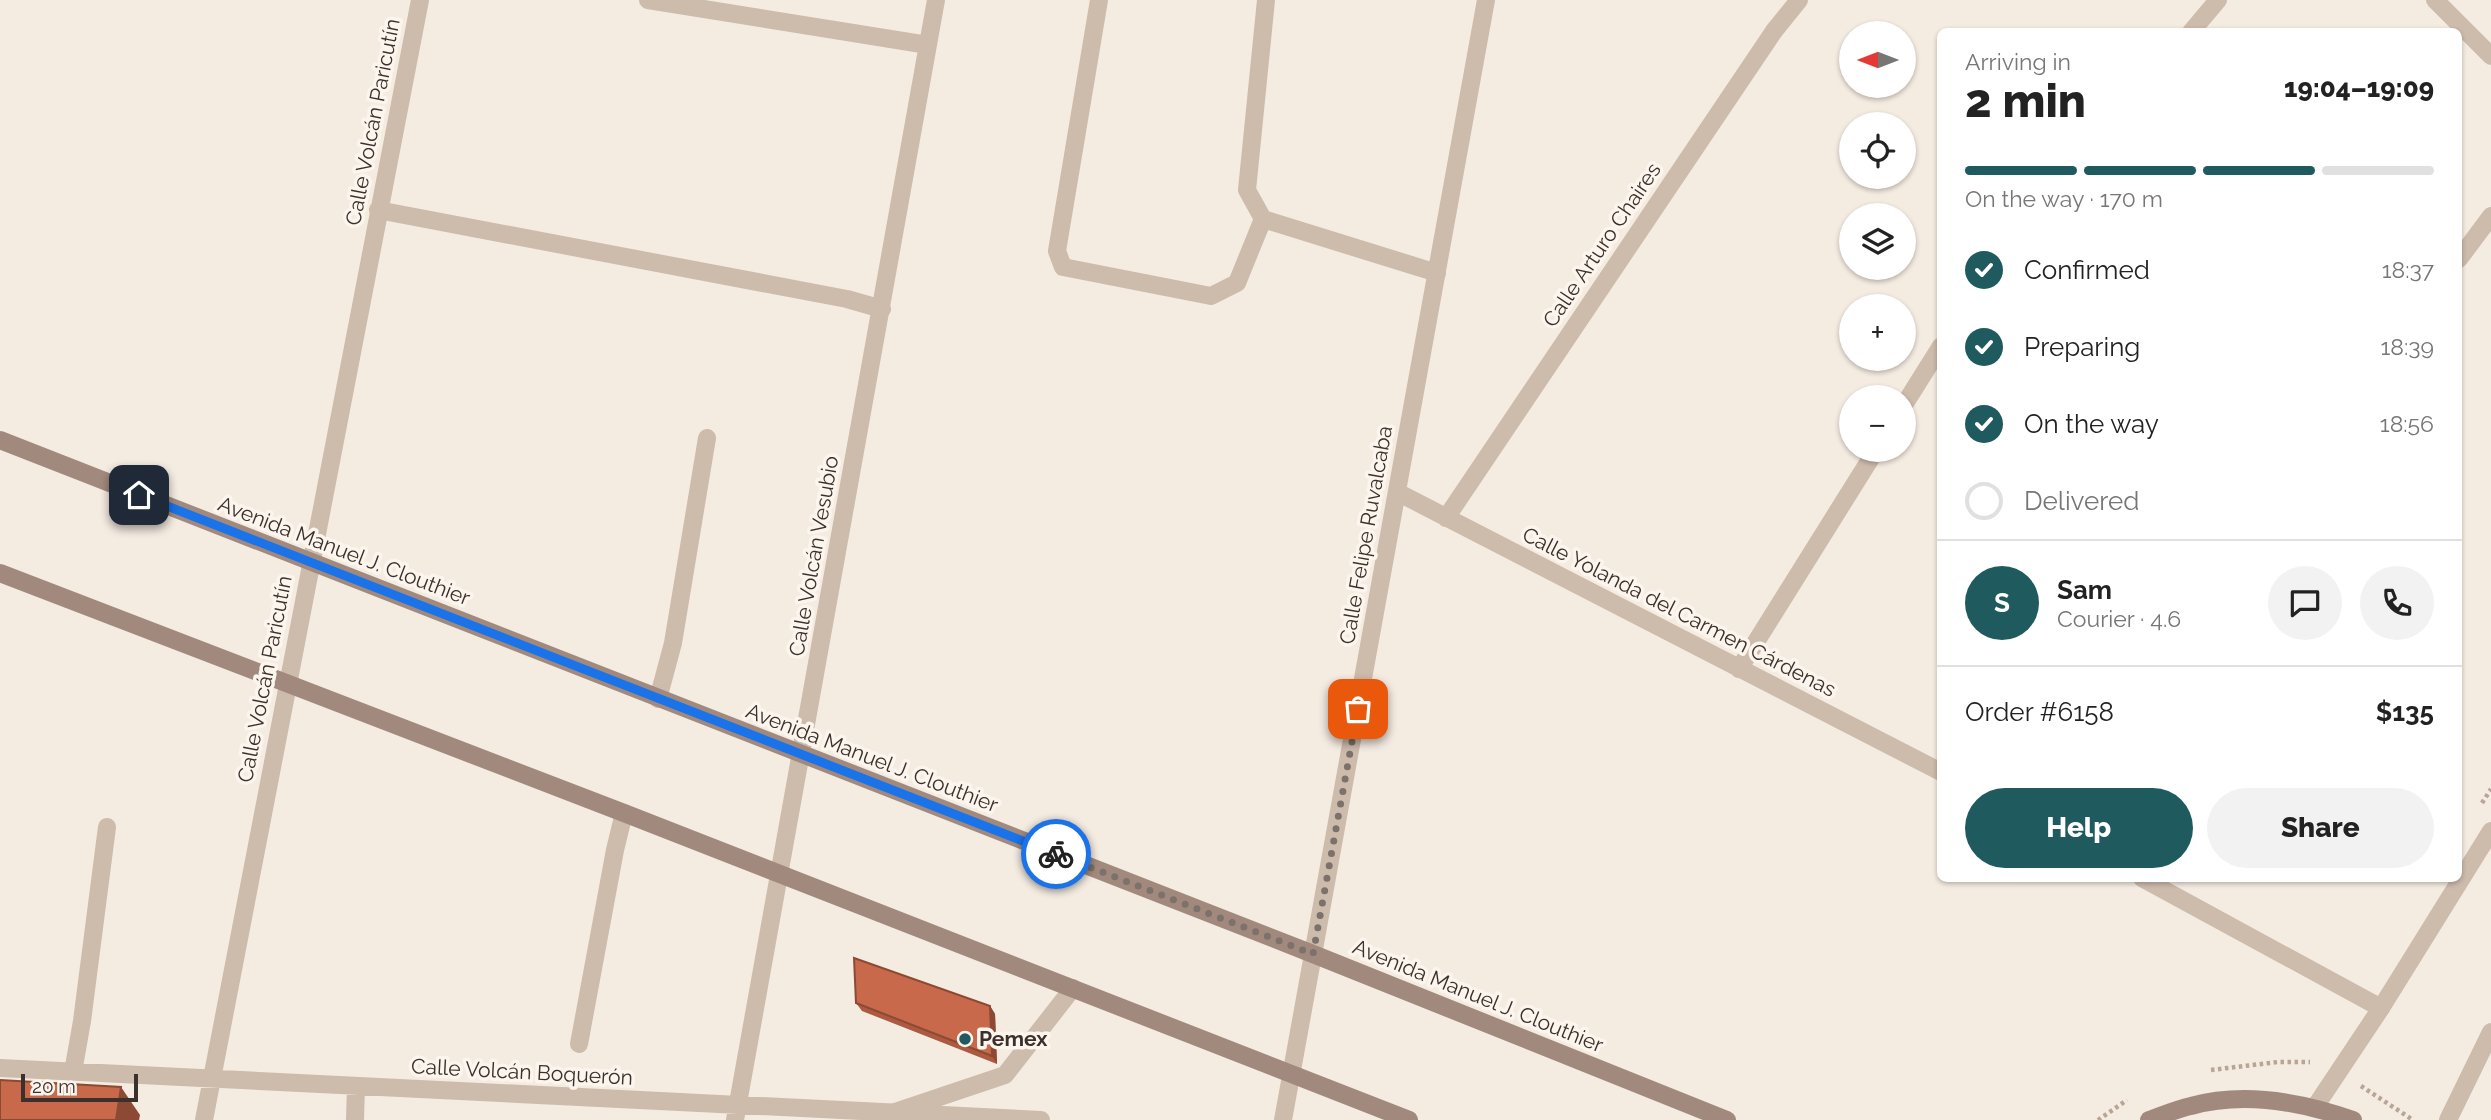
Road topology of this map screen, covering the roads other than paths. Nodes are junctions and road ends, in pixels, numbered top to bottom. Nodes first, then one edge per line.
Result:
1 (420, 0) edge
2 (648, 0) edge
3 (936, 0) edge
4 (1099, 0) edge
5 (1266, 0) edge
6 (1486, 0) edge
7 (1799, 0) edge
8 (2218, 0) edge
9 (2435, 0) edge
10 (2194, 28) edge
11 (928, 45) junction
12 (2491, 56) edge
13 (378, 210) junction
14 (2491, 216) edge
15 (1264, 219) junction
16 (2462, 255) edge
17 (1437, 273) junction
18 (882, 309) junction
19 (1937, 352) edge
20 (1916, 386) edge
21 (708, 438) dead end
22 (0, 440) edge
23 (1868, 462) edge
24 (1397, 492) junction
25 (1446, 518) junction
26 (310, 562) junction
27 (0, 573) edge
28 (1739, 669) junction
29 (287, 683) junction
30 (658, 699) junction
31 (801, 755) junction
32 (1937, 770) edge
33 (624, 813) junction
34 (107, 827) dead end
35 (2491, 831) edge
36 (780, 873) junction
37 (2462, 878) edge
38 (2149, 882) edge
39 (2459, 882) edge
40 (1313, 954) junction
41 (1073, 988) junction
42 (2381, 1008) junction
43 (2491, 1032) edge
44 (579, 1044) dead end
45 (0, 1068) edge
46 (73, 1072) junction
47 (1292, 1073) junction
48 (212, 1078) junction
49 (356, 1086) junction
50 (2315, 1107) junction
51 (895, 1112) junction
52 (736, 1113) edge
53 (204, 1120) edge
54 (355, 1120) edge
55 (1041, 1120) edge
56 (1283, 1120) edge
57 (1409, 1120) edge
58 (1727, 1120) edge
59 (2149, 1120) edge
60 (2353, 1120) edge
61 (2448, 1120) edge

1 - 13 street, Calle Volcán Paricutín
2 - 11 street
3 - 11 street, Calle Volcán Vesubio
4 - 15 street
5 - 15 street
6 - 17 street, Calle Felipe Ruvalcaba
7 - 25 street, Calle Arturo Chaires
8 - 10 street
9 - 12 street
11 - 18 street, Calle Volcán Vesubio
13 - 18 street
13 - 26 street, Calle Volcán Paricutín
14 - 16 street
15 - 17 street
17 - 24 street, Calle Felipe Ruvalcaba
18 - 31 street, Calle Volcán Vesubio
19 - 20 street
21 - 30 street
22 - 26 main road, Avenida Manuel J. Clouthier
23 - 28 street
24 - 25 street, Calle Yolanda del Carmen Cárdenas
24 - 40 street, Calle Felipe Ruvalcaba
25 - 28 street, Calle Yolanda del Carmen Cárdenas
26 - 29 street, Calle Volcán Paricutín
26 - 30 main road, Avenida Manuel J. Clouthier
27 - 29 main road
28 - 32 street, Calle Yolanda del Carmen Cárdenas
29 - 33 main road
29 - 48 street, Calle Volcán Paricutín
30 - 31 main road, Avenida Manuel J. Clouthier
31 - 36 street, Calle Volcán Vesubio
31 - 40 main road, Avenida Manuel J. Clouthier
33 - 36 main road
33 - 44 street
34 - 46 street
35 - 37 street
36 - 41 main road
36 - 52 street, Calle Volcán Vesubio
38 - 42 street
39 - 42 street
40 - 47 street, Calle Felipe Ruvalcaba
40 - 58 main road, Avenida Manuel J. Clouthier
41 - 47 main road
41 - 51 street
42 - 50 street
43 - 61 street
45 - 46 street, Calle Volcán Boquerón
46 - 48 street, Calle Volcán Boquerón
47 - 56 street, Calle Felipe Ruvalcaba
47 - 57 main road
48 - 49 street, Calle Volcán Boquerón
48 - 53 street, Calle Volcán Paricutín
49 - 52 street, Calle Volcán Boquerón
49 - 54 street
50 - 59 main road
50 - 60 main road
51 - 52 street, Calle Volcán Boquerón
51 - 55 street, Calle Volcán Boquerón

